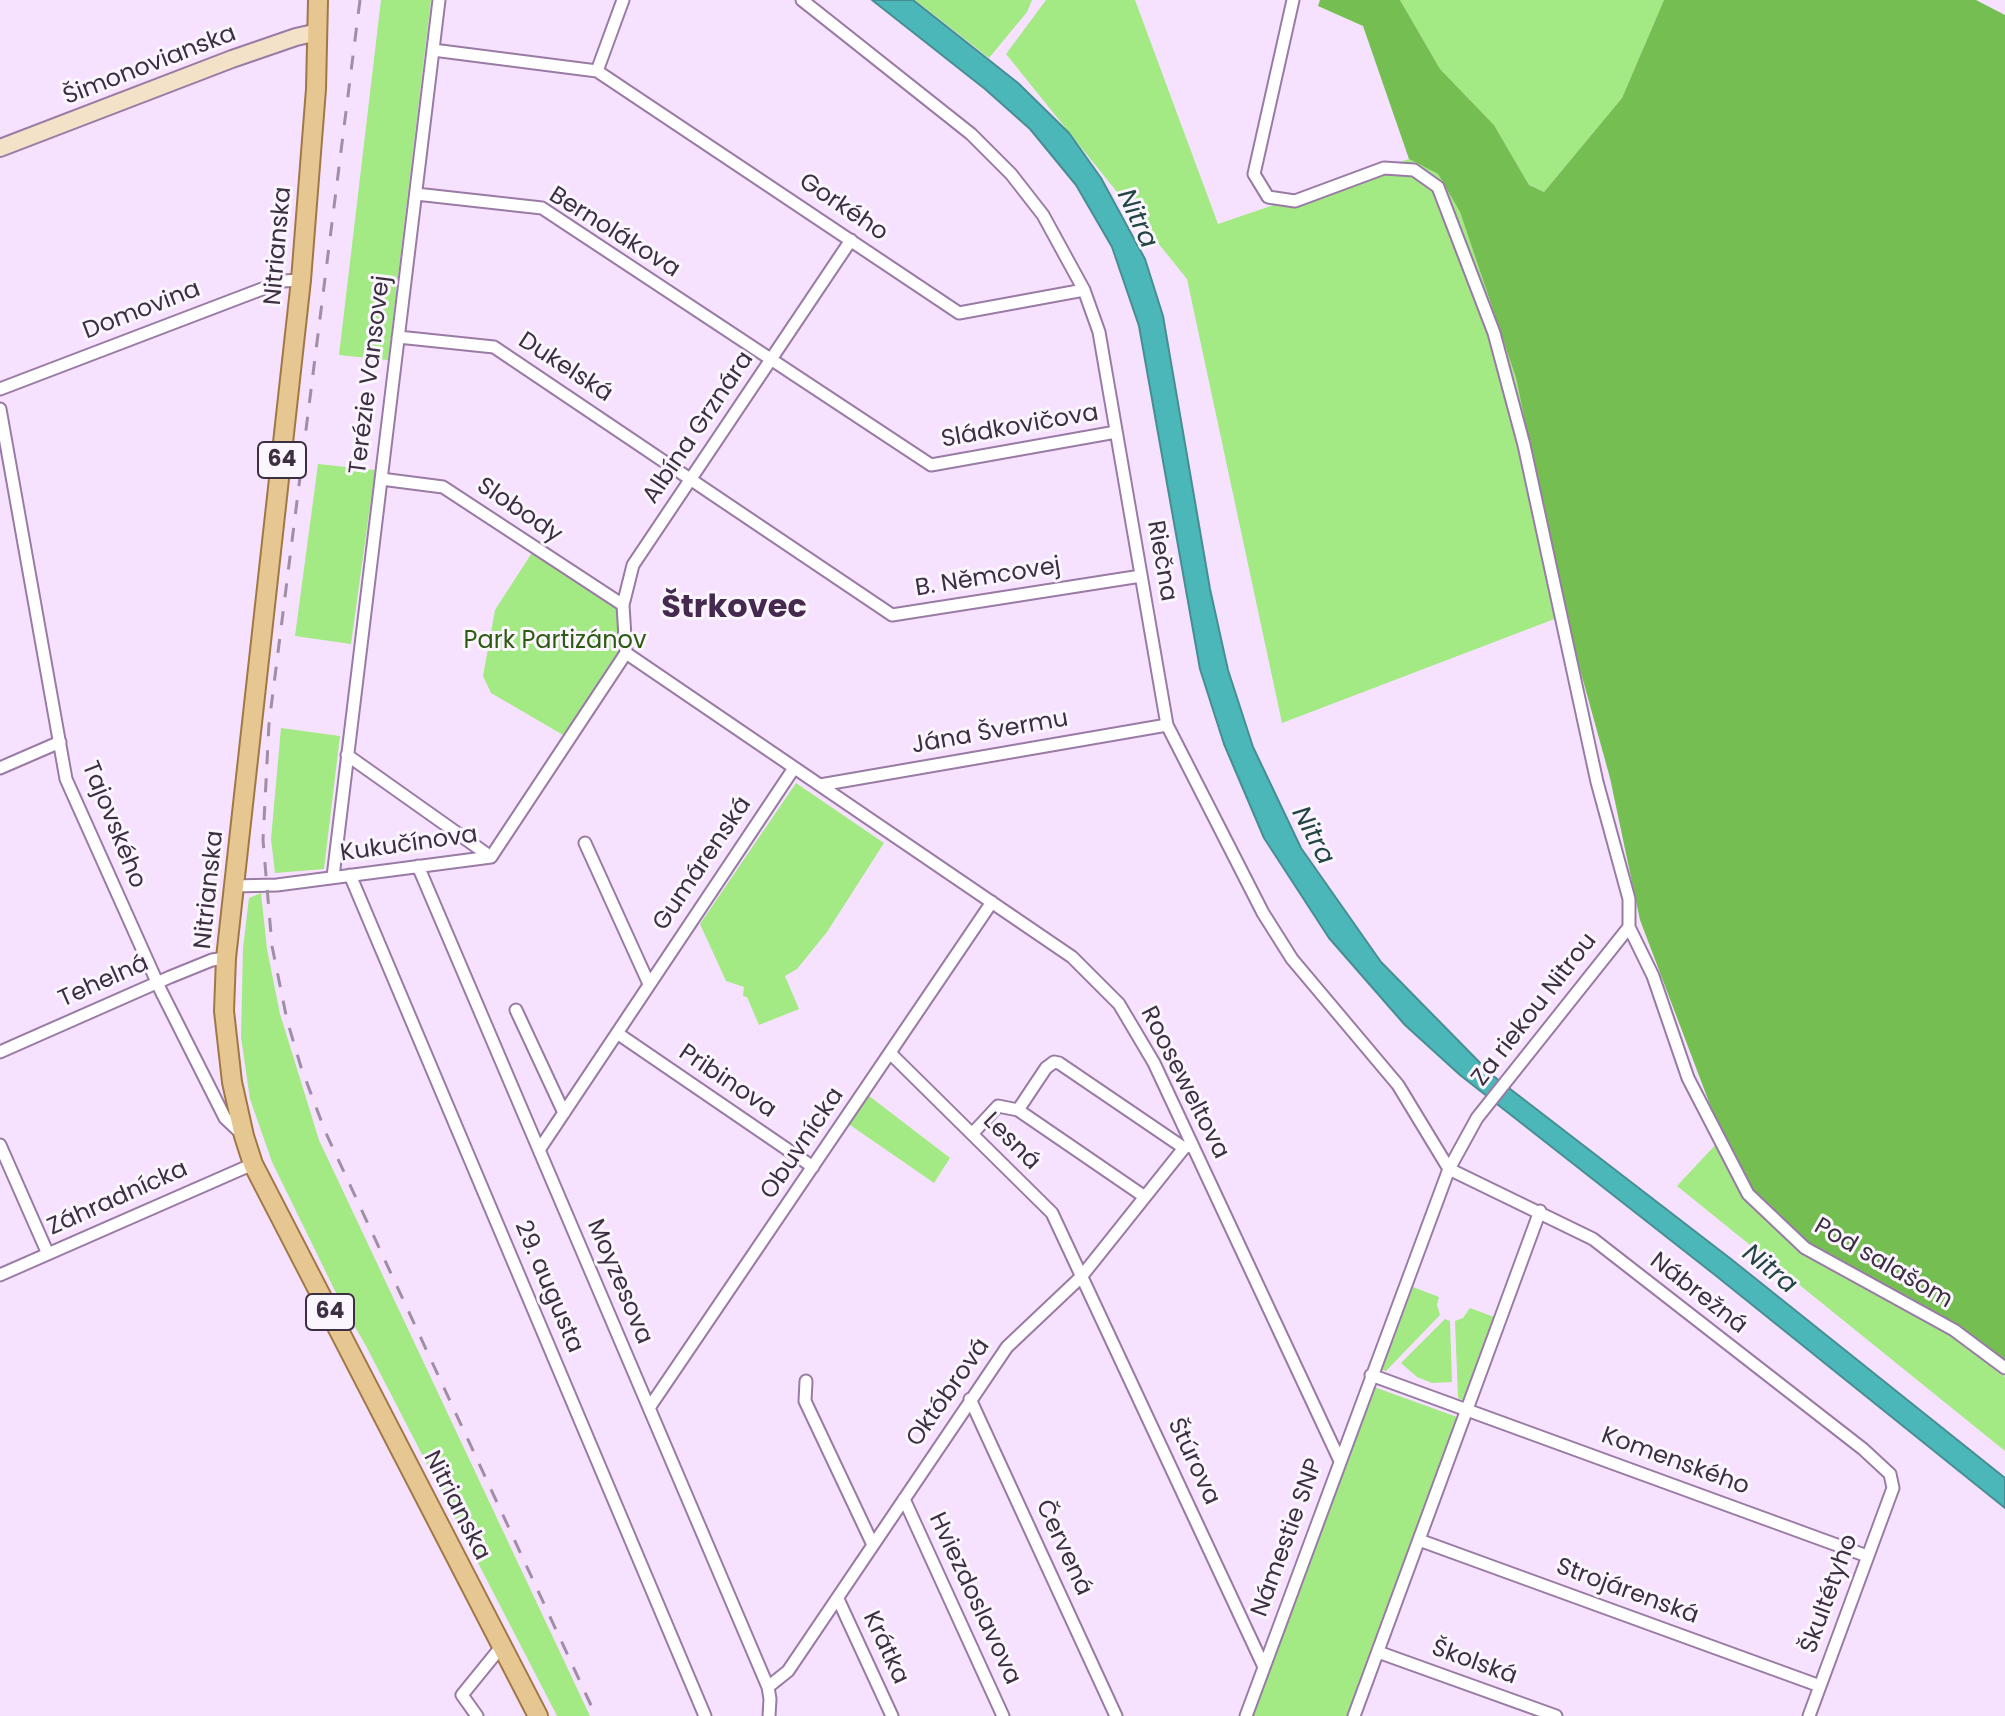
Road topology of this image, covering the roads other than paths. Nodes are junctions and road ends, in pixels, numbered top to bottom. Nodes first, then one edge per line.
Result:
1 (318, 0) edge
2 (439, 0) edge
3 (623, 0) edge
4 (802, 0) edge
5 (1293, 0) edge
6 (318, 32) junction
7 (433, 50) junction
8 (597, 71) junction
9 (0, 148) edge
10 (416, 194) junction
11 (851, 240) junction
12 (301, 280) junction
13 (1084, 290) junction
14 (398, 337) junction
15 (771, 359) junction
16 (0, 389) edge
17 (0, 409) edge
18 (1116, 432) junction
19 (691, 478) junction
20 (381, 479) junction
21 (1141, 576) junction
22 (623, 605) junction
23 (626, 653) junction
24 (1167, 725) junction
25 (60, 742) junction
26 (347, 755) junction
27 (0, 768) edge
28 (794, 768) junction
29 (820, 785) junction
30 (585, 843) dead end
31 (491, 857) junction
32 (418, 866) junction
33 (350, 875) junction
34 (333, 877) junction
35 (233, 886) junction
36 (992, 902) junction
37 (1629, 927) junction
38 (226, 958) junction
39 (157, 983) junction
40 (649, 984) junction
41 (516, 1010) dead end
42 (617, 1033) junction
43 (0, 1052) edge
44 (890, 1053) junction
45 (1018, 1110) junction
46 (564, 1113) junction
47 (1477, 1119) joint
48 (972, 1134) junction
49 (244, 1136) junction
50 (0, 1145) edge
51 (1188, 1146) junction
52 (539, 1150) junction
53 (253, 1164) junction
54 (813, 1167) junction
55 (1449, 1169) junction
56 (1145, 1197) junction
57 (1540, 1211) junction
58 (48, 1254) junction
59 (0, 1275) edge
60 (1081, 1277) junction
61 (2005, 1368) edge
62 (1371, 1375) junction
63 (806, 1381) dead end
64 (970, 1399) junction
65 (649, 1408) junction
66 (1467, 1409) junction
67 (1340, 1461) junction
68 (1893, 1488) joint
69 (904, 1499) junction
70 (1419, 1540) junction
71 (873, 1545) junction
72 (1867, 1556) junction
73 (838, 1599) junction
74 (501, 1647) junction
75 (1378, 1652) junction
76 (1264, 1667) junction
77 (1820, 1686) junction
78 (768, 1687) junction
79 (477, 1716) edge
80 (538, 1716) edge
81 (705, 1716) edge
82 (769, 1716) edge
83 (892, 1716) edge
84 (1003, 1716) edge
85 (1116, 1716) edge
86 (1246, 1716) edge
87 (1354, 1716) edge
88 (1556, 1716) edge
89 (1809, 1716) edge

1 - 6 main road, Nitrianska / 64
2 - 7 street, Terézie Vansovej
3 - 8 street
4 - 13 street, Riečna
5 - 37 street
6 - 9 street, Šimonovianska
6 - 12 main road, Nitrianska / 64
7 - 8 street, Gorkého
7 - 10 street, Terézie Vansovej
8 - 11 street, Gorkého
10 - 14 street, Terézie Vansovej
10 - 15 street, Bernolákova
11 - 13 street, Gorkého
11 - 15 street, Albína Grznára
12 - 16 street, Domovina
12 - 35 main road, Nitrianska / 64
13 - 18 street, Riečna
14 - 19 street, Dukelská
14 - 20 street, Terézie Vansovej
15 - 18 street, Sládkovičova
15 - 19 street, Albína Grznára
17 - 25 street, Tajovského
18 - 21 street, Riečna
19 - 21 street, B. Němcovej
19 - 22 street, Albína Grznára
20 - 22 street, Slobody
20 - 26 street, Terézie Vansovej
21 - 24 street, Riečna
22 - 23 street, Albína Grznára
23 - 28 street, Rooseweltova
23 - 31 street, Kukučínova
24 - 29 street, Jána Švermu
24 - 55 street, Riečna
25 - 27 street
25 - 39 street, Tajovského
26 - 31 street
26 - 34 street, Terézie Vansovej
28 - 29 street, Rooseweltova
28 - 40 street, Gumárenská
29 - 36 street, Rooseweltova
30 - 40 street, Gumárenská
31 - 32 street, Kukučínova
32 - 33 street, Kukučínova
32 - 52 street, Moyzesova
33 - 34 street, Kukučínova
33 - 81 street, 29. augusta
34 - 35 street, Kukučínova
35 - 38 main road, Nitrianska / 64
36 - 44 street, Obuvnícka
36 - 51 street, Rooseweltova
37 - 47 street, Za riekou Nitrou
37 - 61 street, Pod salašom
38 - 39 street, Tehelná
38 - 49 main road, Nitrianska / 64
39 - 43 street, Tehelná
39 - 49 street, Tajovského
40 - 42 street, Gumárenská
41 - 46 street
42 - 46 street, Gumárenská
42 - 54 street, Pribinova
44 - 48 street, Lesná
44 - 54 street, Obuvnícka
45 - 48 street
45 - 51 street
45 - 56 street
46 - 52 street, Gumárenská
47 - 55 street, Námestie SNP
48 - 60 street, Lesná
49 - 53 main road, Nitrianska / 64
50 - 58 street
51 - 56 street, Októbrová
51 - 67 street, Rooseweltova
52 - 65 street, Moyzesova
53 - 58 street, Záhradnícka
53 - 74 main road, Nitrianska / 64
54 - 65 street, Obuvnícka
55 - 57 street, Nábrežná
55 - 62 street, Námestie SNP
56 - 60 street, Októbrová
57 - 66 street
57 - 68 street, Nábrežná
58 - 59 street, Záhradnícka
60 - 64 street, Októbrová
60 - 76 street, Štúrova
62 - 66 street
62 - 67 street, Námestie SNP
63 - 71 street
64 - 69 street, Októbrová
64 - 85 street, Červená
65 - 78 street, Moyzesova
66 - 70 street
66 - 72 street, Komenského
67 - 76 street, Námestie SNP
68 - 72 street, Škultétyho
69 - 71 street, Októbrová
69 - 84 street, Hviezdoslavova
70 - 75 street
70 - 77 street, Strojárenská
71 - 73 street, Októbrová
72 - 77 street, Škultétyho
73 - 78 street, Októbrová
73 - 83 street, Krátka
74 - 79 street
74 - 80 main road, Nitrianska / 64
75 - 87 street
75 - 88 street, Školská
76 - 86 street, Námestie SNP
77 - 89 street, Škultétyho
78 - 82 street, Moyzesova

